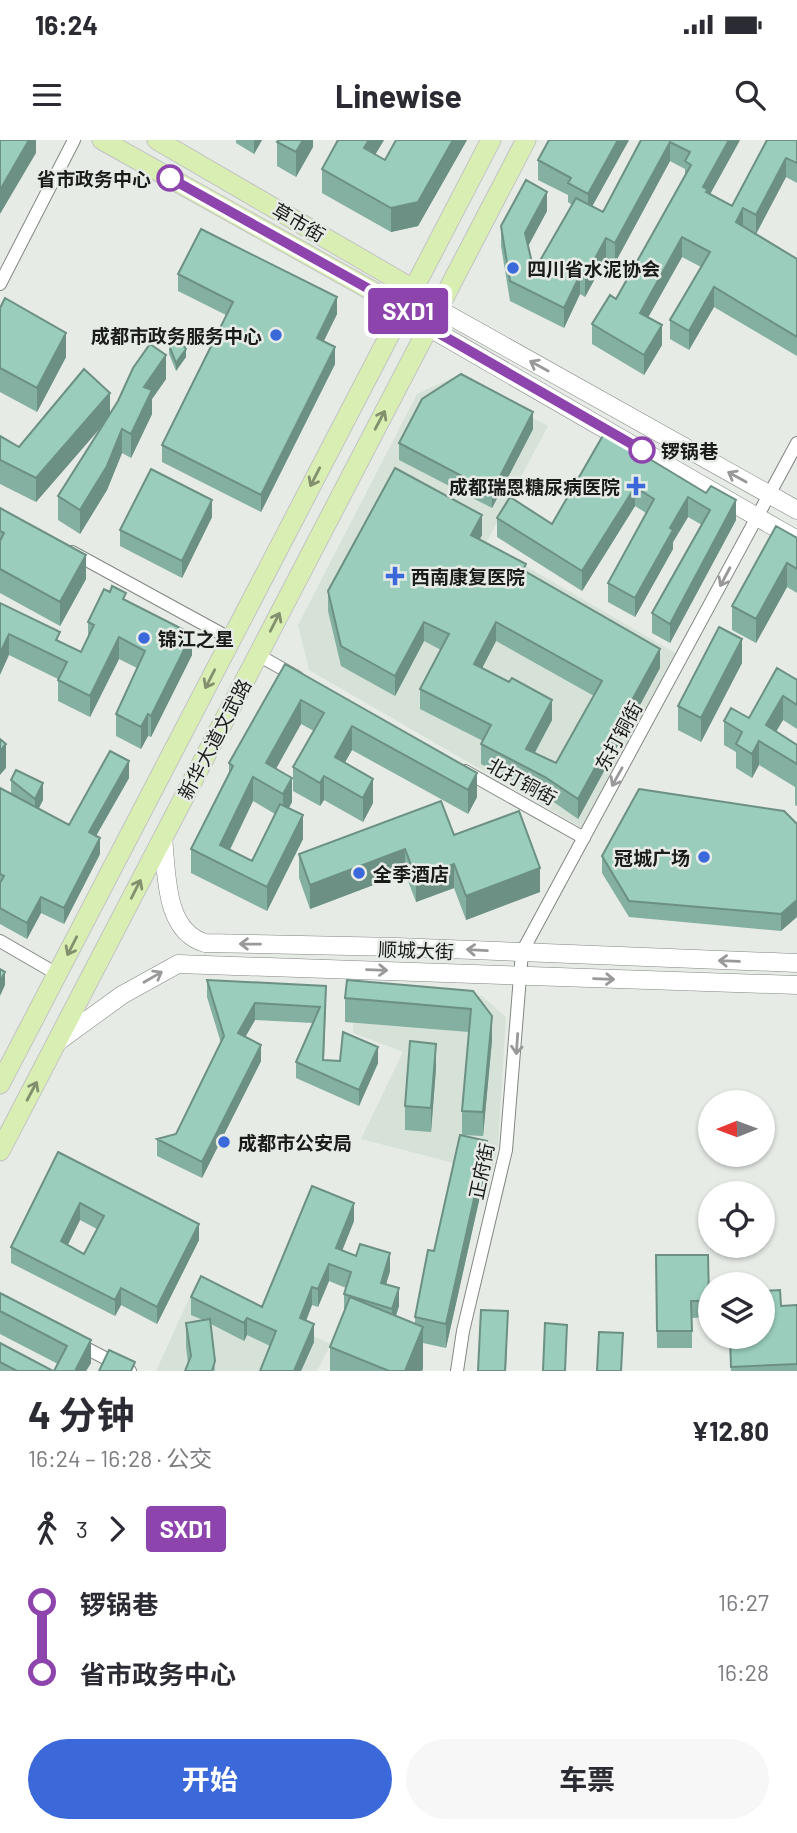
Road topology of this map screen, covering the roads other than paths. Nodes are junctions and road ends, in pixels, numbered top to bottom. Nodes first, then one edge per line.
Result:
1 (74, 140) edge
2 (102, 140) edge
3 (157, 140) edge
4 (491, 140) edge
5 (526, 140) edge
6 (0, 284) edge
7 (413, 289) junction
8 (403, 308) junction
9 (438, 309) junction
10 (428, 327) junction
11 (797, 443) edge
12 (769, 495) junction
13 (797, 510) edge
14 (758, 517) junction
15 (797, 540) edge
16 (61, 546) edge
17 (231, 639) junction
18 (258, 655) junction
19 (305, 682) edge
20 (457, 767) edge
21 (163, 838) junction
22 (584, 838) junction
23 (0, 941) edge
24 (522, 953) junction
25 (797, 963) edge
26 (57, 974) junction
27 (522, 976) junction
28 (797, 985) edge
29 (56, 1043) junction
30 (0, 1084) edge
31 (0, 1151) edge
32 (71, 1340) edge
33 (130, 1371) edge
34 (457, 1371) edge

1 - 6 street
2 - 8 main road, 草市街
3 - 7 main road, 草市街
4 - 7 main road, 新华大道文武路
5 - 9 main road, 新华大道文武路
7 - 8 main road, 新华大道文武路
7 - 9 main road, 草市街
8 - 10 main road, 草市街
8 -> 17 main road, 新华大道文武路
9 - 10 main road, 新华大道文武路
12 -> 9 main road
10 - 14 main road
18 -> 10 main road, 新华大道文武路
11 - 12 street, 东打铜街
12 - 13 main road
12 - 14 street, 东打铜街
14 - 15 main road
14 -> 22 street, 东打铜街
16 - 17 street
17 -> 26 main road, 新华大道文武路
18 - 19 street
18 - 21 main road, 新华大道文武路
20 - 22 street, 北打铜街
24 -> 21 main road, 顺城大街
29 -> 21 main road, 新华大道文武路
22 - 24 street, 东打铜街
23 - 26 street
25 -> 24 main road, 顺城大街
24 - 27 street, 东打铜街
26 - 30 main road, 新华大道文武路
27 -> 28 main road, 顺城大街
29 -> 27 main road, 顺城大街
27 -> 34 street, 正府街
31 -> 29 main road, 新华大道文武路
32 - 33 street

